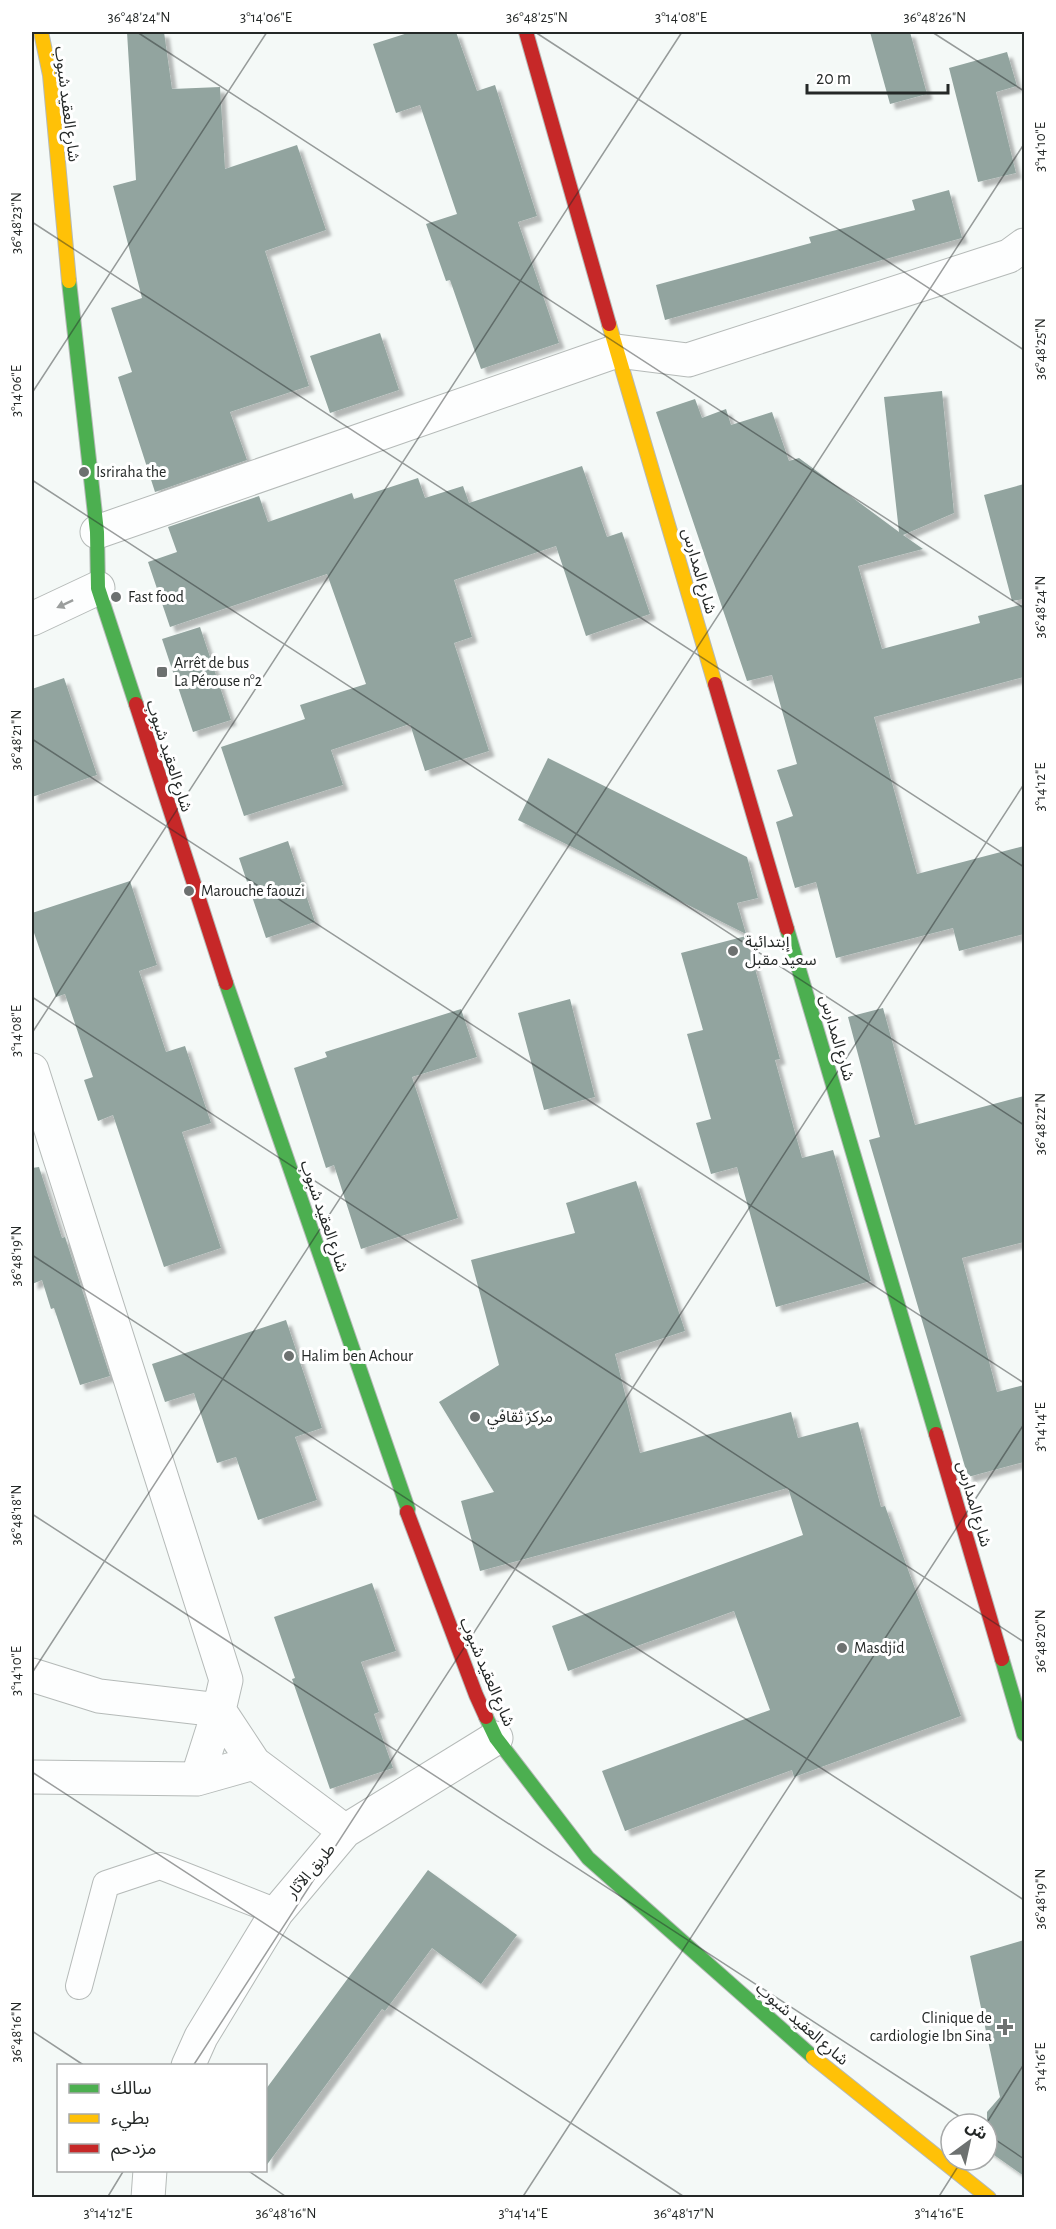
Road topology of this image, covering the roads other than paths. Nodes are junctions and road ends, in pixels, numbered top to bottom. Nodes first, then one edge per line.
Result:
1 (41, 32) edge
2 (526, 32) edge
3 (1024, 245) edge
4 (617, 351) junction
5 (97, 532) junction
6 (98, 588) junction
7 (32, 619) edge
8 (32, 1070) edge
9 (32, 1675) edge
10 (219, 1710) junction
11 (1024, 1734) edge
12 (496, 1738) junction
13 (254, 1763) junction
14 (32, 1777) edge
15 (197, 1779) junction
16 (345, 1831) junction
17 (277, 1912) junction
18 (79, 1986) dead end
19 (189, 2064) edge
20 (150, 2172) edge
21 (148, 2198) edge
22 (989, 2198) edge

1 - 5 main road, شارع العقيد شبوب
2 - 4 main road, شارع المدارس
3 - 4 street
4 - 5 street
4 - 11 main road, شارع المدارس
5 - 6 main road, شارع العقيد شبوب
6 -> 7 street
6 - 12 main road, شارع العقيد شبوب
8 - 10 street
9 - 10 street
10 - 13 street
10 - 15 street
12 - 16 street, طريق الآثار
12 - 22 main road, شارع العقيد شبوب
13 - 15 street
13 - 16 street
14 - 15 street
16 - 17 street, طريق الآثار
17 - 18 lane
17 - 19 street, طريق الآثار
20 - 21 street

